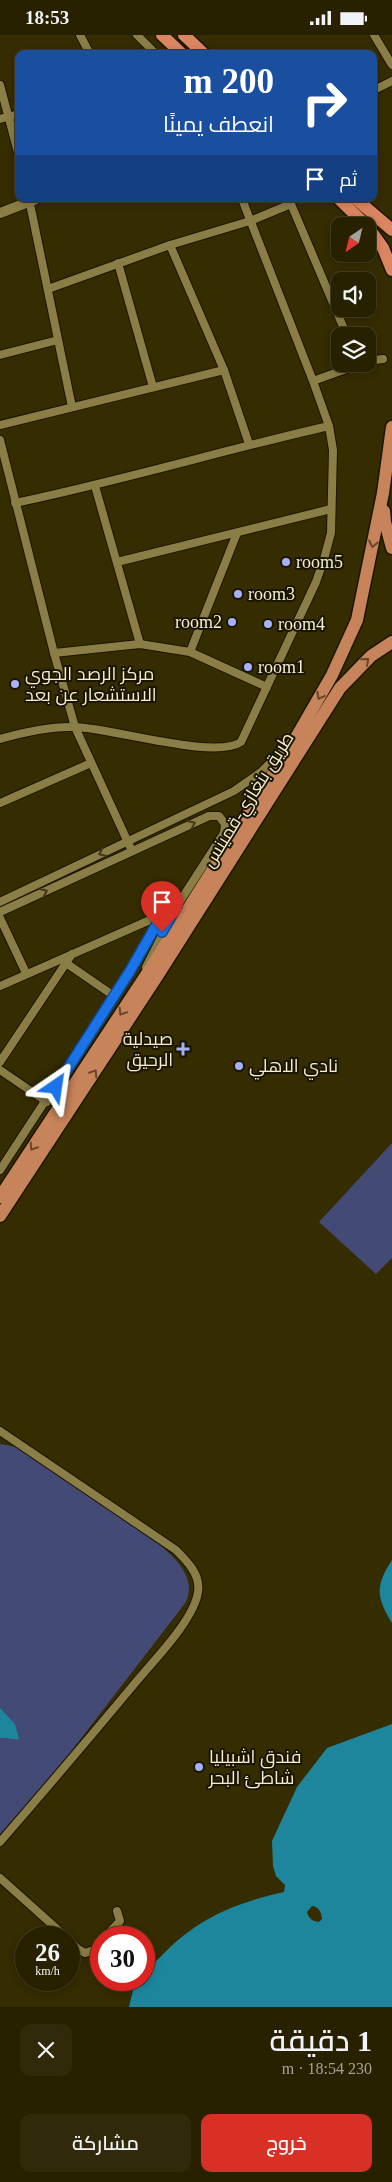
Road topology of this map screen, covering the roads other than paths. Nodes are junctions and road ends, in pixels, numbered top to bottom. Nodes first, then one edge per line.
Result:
1 (80, 35) edge
2 (137, 35) edge
3 (162, 35) edge
4 (184, 35) edge
5 (374, 35) edge
6 (88, 50) edge
7 (152, 50) edge
8 (178, 50) edge
9 (200, 50) edge
10 (392, 65) edge
11 (392, 81) edge
12 (0, 85) edge
13 (377, 88) edge
14 (15, 115) edge
15 (10, 117) junction
16 (0, 119) edge
17 (15, 139) edge
18 (27, 202) edge
19 (32, 202) edge
20 (243, 202) edge
21 (289, 202) edge
22 (291, 202) edge
23 (342, 202) edge
24 (359, 202) edge
25 (0, 213) edge
26 (357, 217) edge
27 (250, 221) junction
28 (392, 230) edge
29 (376, 239) edge
30 (170, 245) junction
31 (118, 263) junction
32 (392, 270) edge
33 (48, 289) junction
34 (343, 327) edge
35 (58, 340) junction
36 (0, 355) edge
37 (383, 359) dead end
38 (376, 360) edge
39 (224, 370) junction
40 (337, 372) edge
41 (313, 381) junction
42 (152, 387) junction
43 (72, 407) junction
44 (0, 425) edge
45 (329, 426) junction
46 (392, 427) edge
47 (0, 440) edge
48 (249, 445) junction
49 (2, 457) edge
50 (94, 486) junction
51 (383, 493) junction
52 (15, 503) junction
53 (331, 509) junction
54 (237, 533) junction
55 (392, 548) edge
56 (117, 562) junction
57 (392, 642) edge
58 (140, 644) junction
59 (190, 652) junction
60 (54, 653) junction
61 (266, 687) junction
62 (75, 727) junction
63 (0, 739) edge
64 (294, 741) junction
65 (91, 763) junction
66 (0, 803) edge
67 (128, 841) junction
68 (132, 851) junction
69 (0, 902) edge
70 (177, 906) junction
71 (0, 913) edge
72 (162, 915) junction
73 (0, 918) edge
74 (72, 953) junction
75 (66, 963) junction
76 (26, 973) junction
77 (140, 985) junction
78 (0, 986) edge
79 (114, 996) junction
80 (0, 1062) edge
81 (0, 1071) edge
82 (46, 1102) junction
83 (0, 1170) edge
84 (0, 1197) edge
85 (0, 1216) edge
86 (0, 1431) edge
87 (0, 1842) edge
88 (0, 1878) edge
89 (117, 1911) dead end
90 (54, 1926) edge
91 (115, 1926) edge

1 - 6 street
2 - 7 street
3 - 8 highway
4 - 9 highway
5 - 10 street
11 - 13 street
12 - 15 street
14 - 15 street
15 - 16 street
15 - 17 street
18 - 25 street
19 - 33 street
20 - 27 street
21 - 27 street
22 - 34 street
23 - 26 highway
24 - 28 highway
27 - 30 street
27 - 41 street
29 - 32 highway
30 - 31 street
30 - 39 street
31 - 33 street
31 - 42 street
33 - 35 street
35 - 36 street
35 - 43 street
37 - 38 street
39 - 42 street
39 - 48 street
40 - 41 street
41 - 45 street
42 - 43 street
43 - 44 street
45 - 48 street
45 - 53 street
46 - 51 main road
47 - 49 street
48 - 50 street
49 - 52 street
50 - 52 street
50 - 56 street
51 - 55 main road
51 -> 64 main road
52 - 60 street
53 - 54 street
53 - 61 street
54 - 56 street
54 - 59 street
56 - 58 street
85 -> 57 main road, طريق بنغازي-قمينس
58 - 59 street
58 - 60 street
59 - 61 street
60 - 62 street
61 - 62 street
62 - 63 street
62 - 65 street
64 - 67 street
64 - 77 main road
65 - 66 street
65 - 67 street
67 - 68 street
67 -> 69 street
68 -> 70 street
71 -> 68 street
70 - 72 street
70 - 77 street
72 - 74 street
72 - 79 street
73 - 76 street
74 - 75 street
74 - 76 street
75 - 79 street
75 - 80 street
76 - 78 street
77 -> 84 main road
79 - 82 street
81 - 82 street
82 - 83 street
86 - 87 street
88 - 90 street
89 - 91 street

